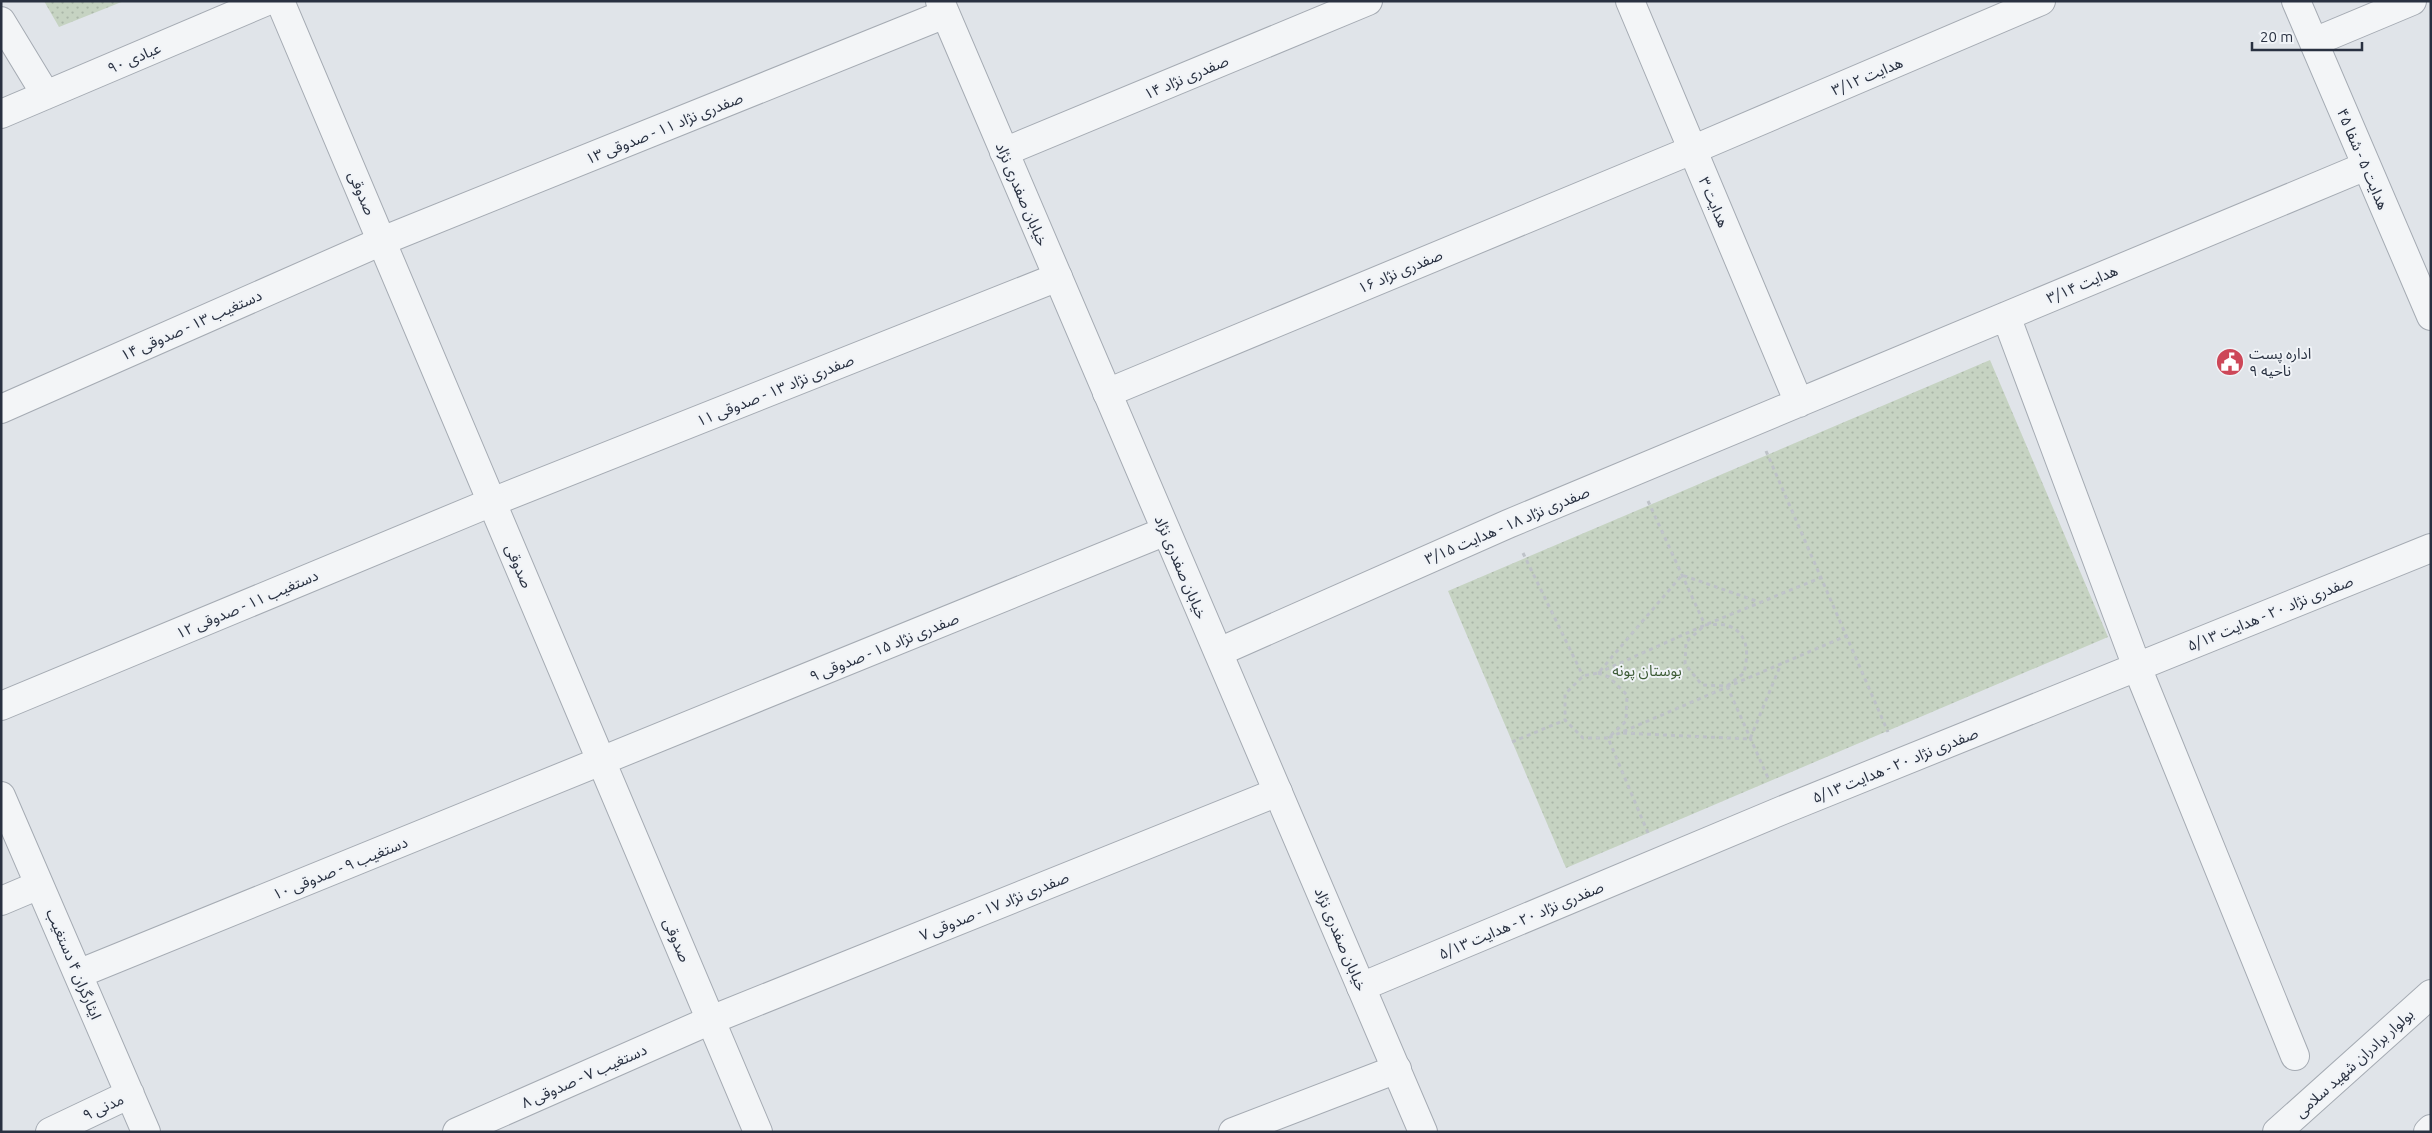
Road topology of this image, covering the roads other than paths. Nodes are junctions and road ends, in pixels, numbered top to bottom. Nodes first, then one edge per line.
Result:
1 (267, 1) edge
2 (280, 1) edge
3 (1368, 1) edge
4 (1630, 1) edge
5 (2041, 1) edge
6 (2296, 1) edge
7 (2412, 1) edge
8 (943, 8) edge
9 (1, 21) edge
10 (2314, 42) junction
11 (46, 95) junction
12 (1, 114) edge
13 (1692, 150) junction
14 (1004, 152) junction
15 (2366, 166) junction
16 (382, 241) junction
17 (1058, 277) junction
18 (2428, 305) edge
19 (2006, 316) junction
20 (1108, 393) junction
21 (1798, 403) junction
22 (1, 409) edge
23 (492, 502) junction
24 (1166, 531) junction
25 (2431, 548) edge
26 (1218, 652) junction
27 (2137, 667) junction
28 (1, 706) edge
29 (602, 762) junction
30 (1278, 792) junction
31 (1, 796) edge
32 (39, 885) junction
33 (1, 901) edge
34 (78, 974) junction
35 (1361, 988) junction
36 (2431, 994) edge
37 (711, 1020) junction
38 (2295, 1056) dead end
39 (1396, 1069) junction
40 (130, 1094) junction
41 (2431, 1129) edge
42 (50, 1132) edge
43 (146, 1132) edge
44 (457, 1132) edge
45 (758, 1132) edge
46 (1233, 1132) edge
47 (1423, 1132) edge
48 (2277, 1132) edge
49 (2428, 1132) edge

1 - 11 street, عبادی ۹۰
2 - 16 street, صدوقی
3 - 14 street, صفدری نژاد ۱۴
4 - 13 street, هدایت ۳
5 - 13 street, هدایت ۳/۱۲
6 - 10 street, هدایت ۵ - شفا ۴۵
7 - 10 street
8 - 14 street, خیابان صفدری نژاد
8 - 16 street, صفدری نژاد ۱۱ - صدوقی ۱۳
9 - 11 street
10 - 15 street, هدایت ۵ - شفا ۴۵
11 - 12 street, عبادی ۹۰
13 - 20 street, صفدری نژاد ۱۶
13 - 21 street, هدایت ۳
14 - 17 street, خیابان صفدری نژاد
15 - 18 street, هدایت ۵ - شفا ۴۵
15 - 19 street, هدایت ۳/۱۴
16 - 22 street, دستغیب ۱۳ - صدوقی ۱۴
16 - 23 street, صدوقی
17 - 20 street, خیابان صفدری نژاد
17 - 23 street, صفدری نژاد ۱۳ - صدوقی ۱۱
19 - 21 street, هدایت ۳/۱۴
19 - 27 street
20 - 24 street, خیابان صفدری نژاد
21 - 26 street, صفدری نژاد ۱۸ - هدایت ۳/۱۵
23 - 28 street, دستغیب ۱۱ - صدوقی ۱۲
23 - 29 street, صدوقی
24 - 26 street, خیابان صفدری نژاد
24 - 29 street, صفدری نژاد ۱۵ - صدوقی ۹
25 - 27 street, صفدری نژاد ۲۰ - هدایت ۵/۱۳
26 - 30 street, خیابان صفدری نژاد
27 - 35 street, صفدری نژاد ۲۰ - هدایت ۵/۱۳
27 - 38 street
29 - 34 street, دستغیب ۹ - صدوقی ۱۰
29 - 37 street, صدوقی
30 - 35 street, خیابان صفدری نژاد
30 - 37 street, صفدری نژاد ۱۷ - صدوقی ۷
31 - 32 street, ایثارگران ۴ دستغیب
32 - 33 street
32 - 34 street, ایثارگران ۴ دستغیب
34 - 40 street, ایثارگران ۴ دستغیب
35 - 39 street, خیابان صفدری نژاد
36 - 48 street, بولوار برادران شهید سلامی
37 - 44 street, دستغیب ۷ - صدوقی ۸
37 - 45 street, صدوقی
39 - 46 street
39 - 47 street, خیابان صفدری نژاد
40 - 42 street, مدنی ۹
40 - 43 street, ایثارگران ۴ دستغیب
41 - 49 street

